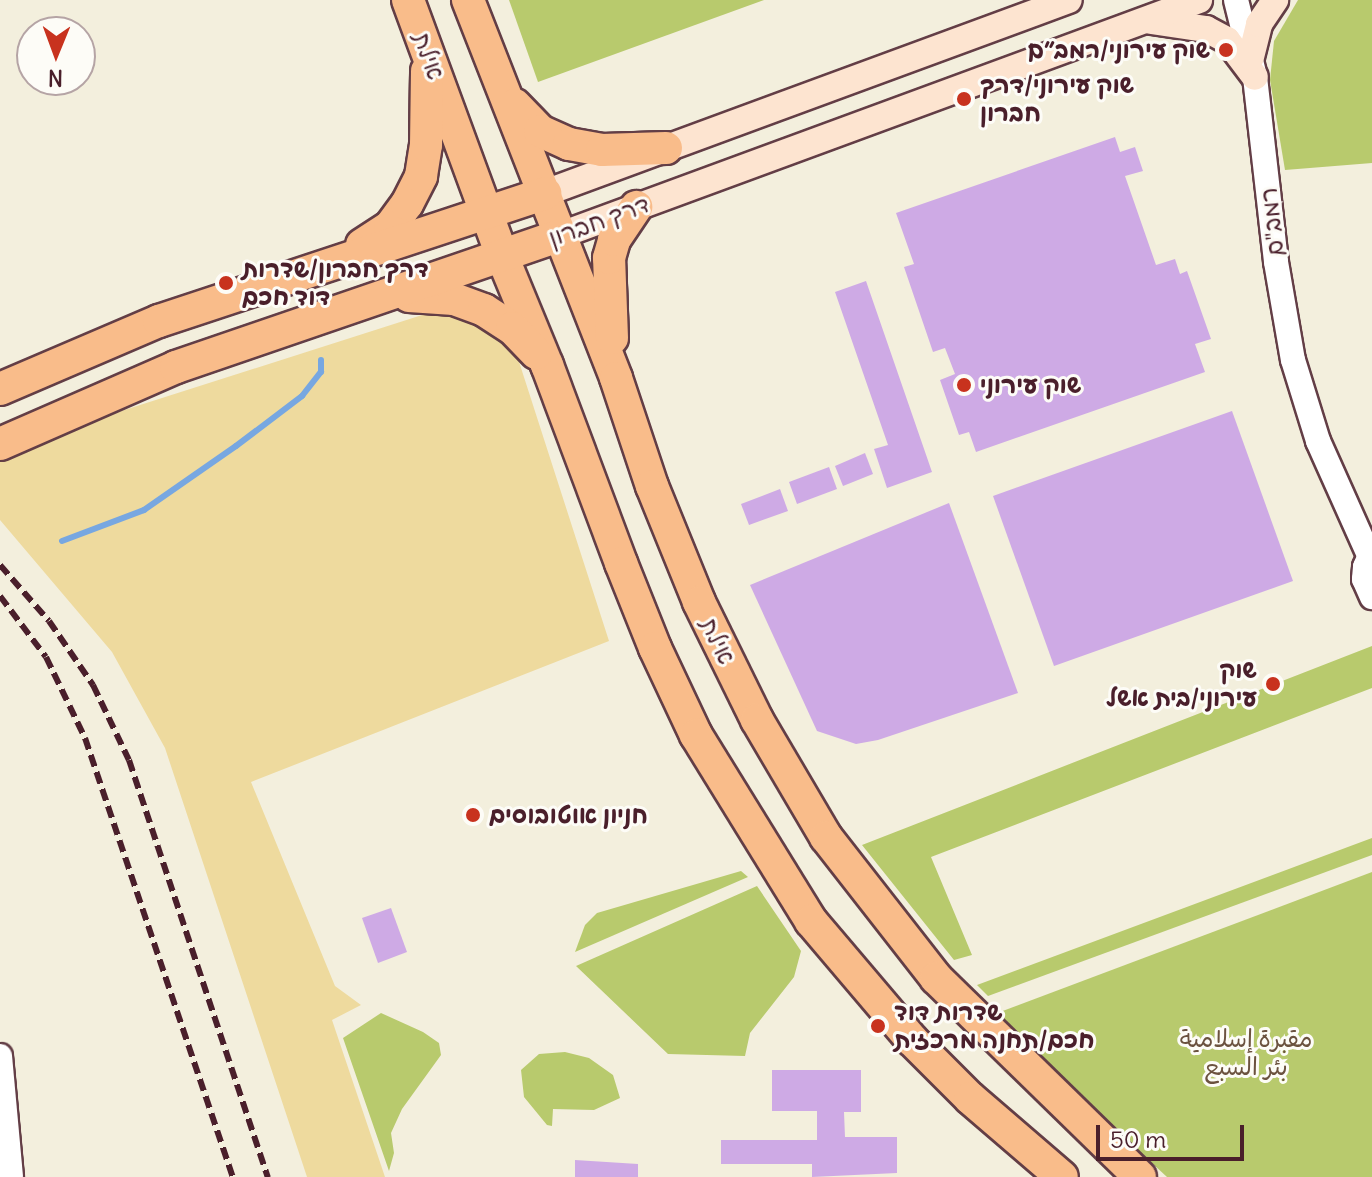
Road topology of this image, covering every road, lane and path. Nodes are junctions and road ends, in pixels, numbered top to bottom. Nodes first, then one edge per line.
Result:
1 (408, 0) edge
2 (468, 0) edge
3 (1069, 0) edge
4 (1199, 0) edge
5 (1236, 0) edge
6 (1275, 0) edge
7 (1144, 20) junction
8 (427, 52) junction
9 (1253, 67) junction
10 (496, 73) junction
11 (666, 148) junction
12 (545, 193) junction
13 (636, 207) junction
14 (486, 212) junction
15 (561, 235) junction
16 (502, 256) junction
17 (338, 262) junction
18 (382, 298) junction
19 (547, 365) junction
20 (616, 378) junction
21 (0, 389) edge
22 (1318, 441) junction
23 (0, 444) edge
24 (1372, 513) edge
25 (1370, 553) edge
26 (1372, 597) edge
27 (0, 1056) edge
28 (11, 1177) edge
29 (1062, 1177) edge
30 (1140, 1177) edge

1 - 8 highway, אילת
2 - 10 highway, אילת
3 - 11 main road, דרך חברון
4 - 7 main road, דרך חברון
5 - 9 street, רמב"ם
6 - 9 main road
7 - 9 main road
7 - 13 main road, דרך חברון
8 - 14 highway, אילת
8 - 17 highway
9 - 22 street, רמב"ם
10 - 11 highway
10 - 12 highway, אילת
11 - 12 main road, דרך חברון
12 - 14 highway, דרך חברון
12 - 15 highway, אילת
13 - 15 main road, דרך חברון
13 - 20 highway
14 - 16 highway, אילת
14 - 17 highway, דרך חברון
15 - 16 highway, דרך חברון
15 - 20 highway, אילת
16 - 18 highway, דרך חברון
16 - 19 highway, אילת
17 - 21 highway, דרך חברון
18 - 19 highway
18 - 23 highway, דרך חברון
19 - 29 highway, אילת
20 - 30 highway, אילת
22 - 24 street, רמב"ם
22 - 25 street, רמב"ם
25 - 26 street
27 - 28 street

